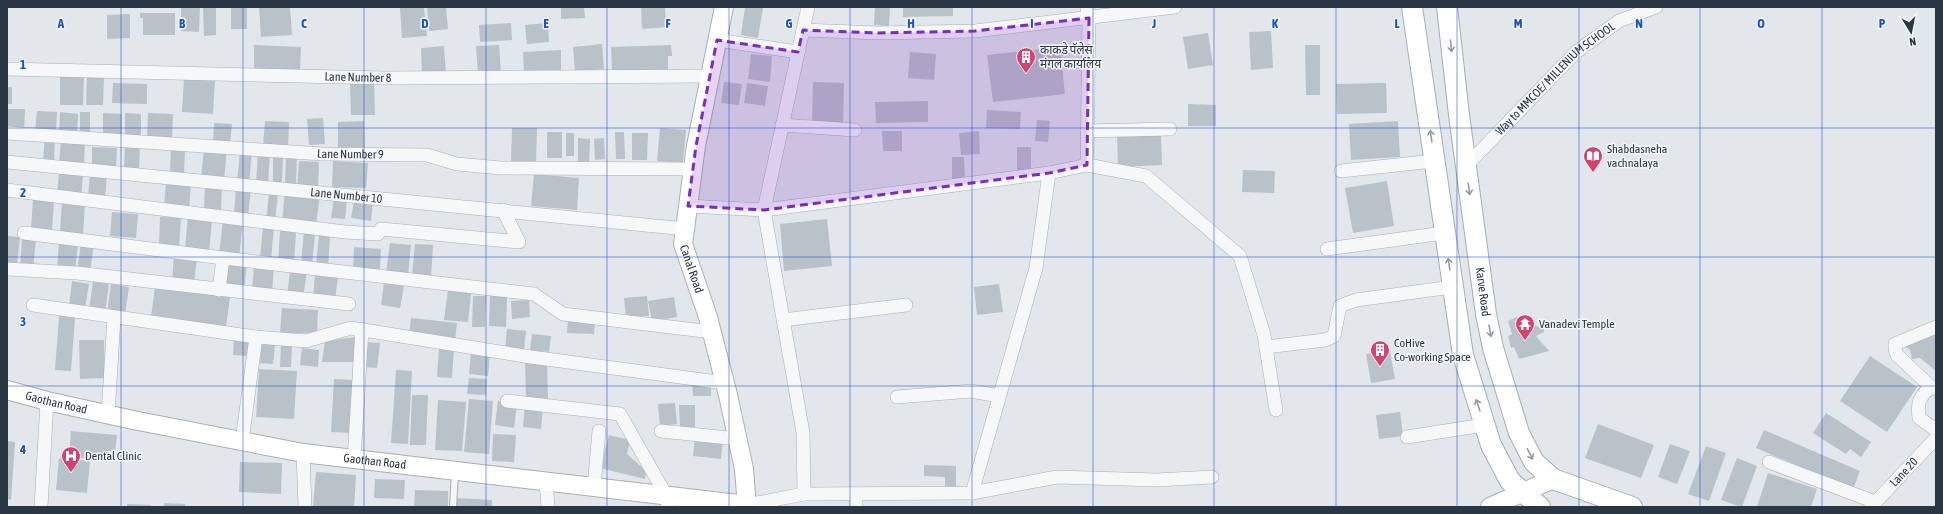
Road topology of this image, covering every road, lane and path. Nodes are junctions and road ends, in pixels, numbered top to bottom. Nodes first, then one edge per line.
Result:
1 (724, 7) edge
2 (808, 7) edge
3 (1176, 7) edge
4 (1412, 7) edge
5 (1447, 7) edge
6 (1656, 7) edge
7 (1088, 13) edge
8 (803, 30) junction
9 (717, 40) junction
10 (798, 52) junction
11 (7, 69) edge
12 (710, 76) junction
13 (782, 125) junction
14 (1170, 129) dead end
15 (855, 130) dead end
16 (1087, 131) junction
17 (7, 134) edge
18 (1434, 161) junction
19 (7, 162) edge
20 (1086, 165) junction
21 (1466, 166) junction
22 (693, 169) junction
23 (1341, 171) dead end
24 (1050, 173) junction
25 (7, 190) edge
26 (688, 206) junction
27 (503, 210) junction
28 (764, 210) junction
29 (686, 229) junction
30 (24, 233) dead end
31 (1444, 233) junction
32 (1327, 249) dead end
33 (223, 258) junction
34 (7, 268) edge
35 (1452, 287) junction
36 (219, 290) junction
37 (349, 304) dead end
38 (33, 305) dead end
39 (906, 305) dead end
40 (114, 316) junction
41 (783, 320) junction
42 (1936, 326) edge
43 (362, 329) junction
44 (712, 332) junction
45 (256, 337) junction
46 (1266, 347) junction
47 (725, 383) junction
48 (1934, 388) edge
49 (7, 390) edge
50 (999, 396) junction
51 (897, 397) dead end
52 (47, 401) junction
53 (507, 401) dead end
54 (1276, 410) dead end
55 (108, 415) junction
56 (1484, 425) junction
57 (661, 430) dead end
58 (1936, 430) edge
59 (599, 431) dead end
60 (1407, 437) dead end
61 (1936, 438) edge
62 (738, 439) junction
63 (242, 441) junction
64 (303, 453) junction
65 (354, 459) junction
66 (1769, 462) dead end
67 (455, 471) junction
68 (1212, 477) dead end
69 (1553, 479) junction
70 (546, 481) junction
71 (594, 487) junction
72 (972, 492) junction
73 (804, 494) junction
74 (1524, 494) junction
75 (856, 500) edge
76 (668, 502) edge
77 (1873, 505) edge
78 (747, 506) edge
79 (41, 507) edge
80 (305, 507) edge
81 (453, 507) edge
82 (548, 507) edge
83 (1490, 507) edge
84 (1540, 507) edge
85 (1632, 507) edge

1 - 9 street, Canal Road
2 - 8 street
3 - 7 street
18 -> 4 main road
5 -> 21 main road, Karve Road
6 - 21 street, Way to MMCOE/ MILLENIUM SCHOOL
7 - 8 street
7 - 16 street
8 - 10 street
9 - 10 street
9 - 12 street, Canal Road
10 - 13 street
11 - 12 street, Lane Number 8
12 - 22 street, Canal Road
13 - 15 street
13 - 28 street
14 - 16 street
16 - 20 street
17 - 22 street, Lane Number 9
18 - 23 street
18 - 31 main road
19 - 27 street, Lane Number 10
20 - 24 street
20 - 46 street
21 -> 69 main road, Karve Road
22 - 26 street, Canal Road
24 - 28 street
24 - 50 street
25 - 27 street
26 - 28 street
26 - 29 street, Canal Road
27 - 29 street, Lane Number 10
28 - 41 street
29 - 44 street, Canal Road
30 - 33 street
31 - 32 street
35 -> 31 main road
33 - 36 street
33 - 44 street
34 - 36 street
35 - 46 street
56 -> 35 main road
36 - 37 street
38 - 40 street
39 - 41 street
40 - 45 street
40 - 55 street
41 - 73 street
42 - 48 street
43 - 45 street
43 - 47 street
43 - 65 street
44 - 47 street, Canal Road
45 - 63 street
46 - 54 street
47 - 62 street, Canal Road
48 - 58 street
49 - 52 street, Gaothan Road
50 - 51 street
50 - 72 street
52 - 55 street, Gaothan Road
52 - 79 street
53 - 76 street
55 - 63 street, Gaothan Road
56 - 60 street
56 - 74 main road
57 - 62 street
59 - 71 street
61 - 77 street, Lane 20
62 - 78 street, Canal Road
63 - 64 street, Gaothan Road
64 - 65 street, Gaothan Road
64 - 80 street
65 - 67 street, Gaothan Road
66 - 77 street
67 - 70 street, Gaothan Road
67 - 81 lane
68 - 72 street
69 - 74 street
69 - 85 main road, Karve Road
70 - 71 street, Gaothan Road
70 - 82 street
71 - 76 street, Gaothan Road
72 - 75 street
73 - 75 street
73 - 78 street
74 - 83 street
74 - 84 main road
76 - 78 street, Gaothan Road

